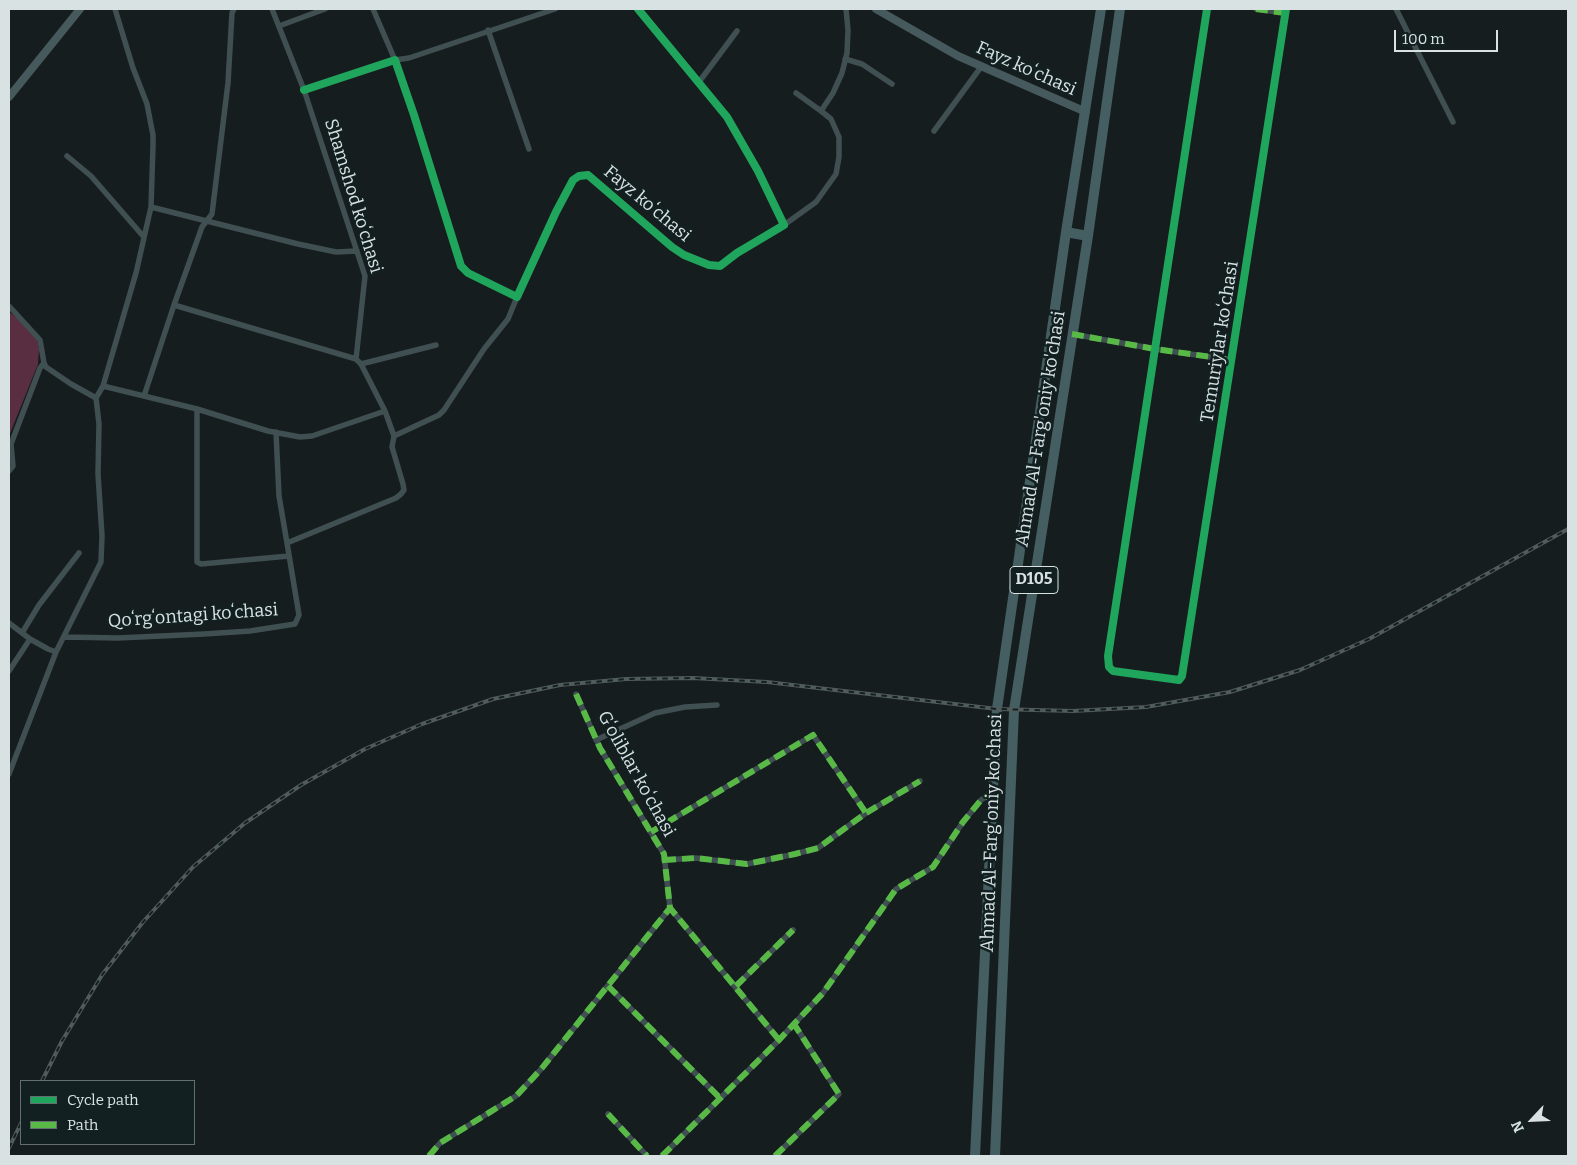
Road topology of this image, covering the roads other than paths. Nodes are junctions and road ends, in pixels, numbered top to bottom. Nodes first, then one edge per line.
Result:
1 (80, 9) edge
2 (115, 9) edge
3 (234, 9) edge
4 (272, 9) edge
5 (325, 9) edge
6 (373, 9) edge
7 (555, 9) edge
8 (638, 9) edge
9 (846, 9) edge
10 (876, 9) edge
11 (1101, 9) edge
12 (1120, 9) edge
13 (1207, 9) edge
14 (1256, 9) edge
15 (1396, 9) edge
16 (1286, 11) edge
17 (279, 26) junction
18 (488, 30) junction
19 (737, 31) dead end
20 (846, 59) junction
21 (395, 60) junction
22 (982, 67) junction
23 (699, 82) junction
24 (892, 84) dead end
25 (304, 90) junction
26 (796, 93) dead end
27 (9, 97) edge
28 (821, 111) junction
29 (1086, 112) junction
30 (1453, 122) dead end
31 (934, 131) dead end
32 (529, 149) dead end
33 (67, 156) dead end
34 (151, 206) junction
35 (206, 221) junction
36 (784, 225) junction
37 (1066, 232) junction
38 (143, 236) junction
39 (1088, 236) junction
40 (357, 251) junction
41 (517, 297) junction
42 (174, 305) junction
43 (9, 306) edge
44 (1072, 334) junction
45 (436, 345) dead end
46 (1155, 349) junction
47 (1232, 360) junction
48 (358, 362) junction
49 (44, 363) junction
50 (103, 386) junction
51 (144, 396) junction
52 (96, 398) junction
53 (197, 409) junction
54 (385, 411) junction
55 (276, 432) junction
56 (394, 436) junction
57 (9, 471) edge
58 (287, 543) junction
59 (79, 553) dead end
60 (289, 556) junction
61 (9, 623) edge
62 (22, 633) junction
63 (64, 637) junction
64 (30, 639) junction
65 (56, 652) junction
66 (9, 672) edge
67 (576, 694) dead end
68 (717, 705) dead end
69 (596, 740) junction
70 (9, 774) edge
71 (920, 781) dead end
72 (993, 792) junction
73 (866, 813) junction
74 (651, 832) junction
75 (664, 860) junction
76 (670, 908) junction
77 (793, 930) dead end
78 (608, 986) junction
79 (736, 986) junction
80 (794, 1024) junction
81 (981, 1030) junction
82 (1000, 1030) junction
83 (779, 1040) junction
84 (720, 1098) junction
85 (608, 1114) dead end
86 (430, 1156) edge
87 (647, 1156) edge
88 (662, 1156) edge
89 (775, 1156) edge
90 (975, 1156) edge
91 (994, 1156) edge

1 - 27 street
2 - 34 street
3 - 35 street
4 - 17 street, Shamshod koʻchasi
5 - 17 street
6 - 21 street
7 - 18 street
8 - 23 street
9 - 20 street
10 - 22 street, Fayz koʻchasi
11 - 29 highway, Ahmad Al-Farg'oniy ko'chasi / D105
12 - 39 highway, Ahmad Al-Farg'oniy ko'chasi / D105
13 - 46 street
14 - 16 street
15 - 30 street
16 - 47 street, Temuriylar koʻchasi
17 - 25 street, Shamshod koʻchasi
18 - 21 street
18 - 32 street
19 - 23 street
20 - 24 street
20 - 28 street
21 - 25 street
21 - 41 street
22 - 29 street, Fayz koʻchasi
22 - 31 street
23 - 36 street
25 - 40 street, Shamshod koʻchasi
26 - 28 street
28 - 36 street
29 - 37 highway, Ahmad Al-Farg'oniy ko'chasi / D105
33 - 38 street
34 - 35 street
34 - 38 street
35 - 40 street
35 - 42 street
36 - 41 street, Fayz koʻchasi
37 - 39 highway
37 - 72 highway, Ahmad Al-Farg'oniy ko'chasi / D105
38 - 50 street
39 - 44 highway, Ahmad Al-Farg'oniy ko'chasi / D105
40 - 48 street, Shamshod koʻchasi
41 - 56 street
42 - 48 street
42 - 51 street
43 - 49 street
44 - 46 street
44 - 82 highway, Ahmad Al-Farg'oniy ko'chasi / D105
45 - 48 street
46 - 47 street
46 - 47 street, Temuriylar koʻchasi
48 - 54 street
49 - 52 street
49 - 57 street
50 - 51 street
50 - 52 street
51 - 53 street
52 - 63 street
53 - 55 street
53 - 60 street
54 - 55 street
54 - 56 street
55 - 58 street, Qoʻrgʻontagi koʻchasi
56 - 58 street
58 - 60 street, Qoʻrgʻontagi koʻchasi
59 - 62 street
60 - 63 street, Qoʻrgʻontagi koʻchasi
61 - 62 street
62 - 64 street
63 - 65 street
64 - 65 street
64 - 66 street
65 - 70 street
67 - 69 street, Gʻoliblar koʻchasi
68 - 69 street
69 - 74 street, Gʻoliblar koʻchasi
71 - 73 street
72 - 80 street
72 - 81 highway, Ahmad Al-Farg'oniy ko'chasi / D105
73 - 74 street
73 - 75 street
74 - 75 street, Gʻoliblar koʻchasi
75 - 76 street, Gʻoliblar koʻchasi
76 - 78 street
76 - 79 street
77 - 79 street
78 - 84 street
78 - 86 street
79 - 83 street
80 - 83 street
80 - 89 street
81 - 82 highway
81 - 90 highway, Ahmad Al-Farg'oniy ko'chasi / D105
82 - 91 highway, Ahmad Al-Farg'oniy ko'chasi / D105
83 - 84 street
84 - 88 street
85 - 87 street

